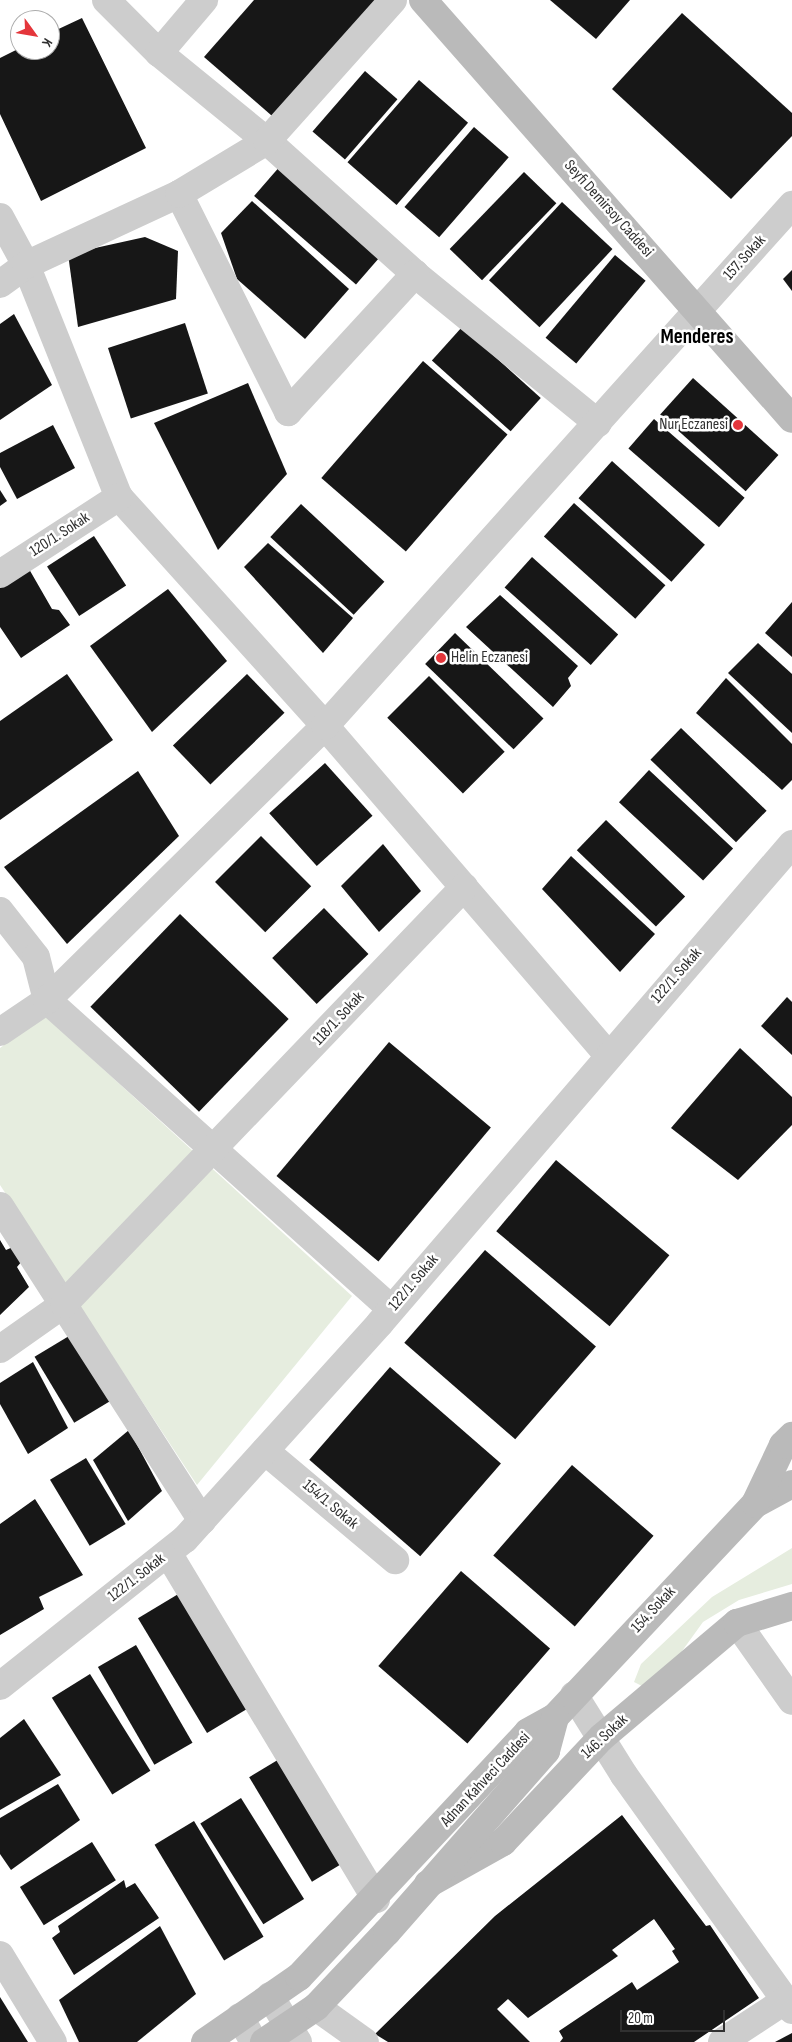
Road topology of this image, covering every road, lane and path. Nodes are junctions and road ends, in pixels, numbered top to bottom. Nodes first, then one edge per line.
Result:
1 (106, 0) edge
2 (204, 0) edge
3 (393, 0) edge
4 (423, 0) edge
5 (159, 52) junction
6 (267, 141) junction
7 (179, 194) junction
8 (792, 205) edge
9 (0, 217) edge
10 (26, 266) junction
11 (415, 274) junction
12 (0, 284) edge
13 (698, 310) junction
14 (792, 420) edge
15 (598, 423) junction
16 (119, 497) junction
17 (0, 574) edge
18 (325, 726) junction
19 (792, 844) edge
20 (464, 887) junction
21 (0, 911) edge
22 (47, 1000) junction
23 (0, 1032) edge
24 (608, 1054) junction
25 (215, 1151) junction
26 (0, 1206) edge
27 (64, 1304) junction
28 (391, 1309) junction
29 (0, 1349) edge
30 (792, 1436) edge
31 (265, 1451) junction
32 (792, 1484) edge
33 (755, 1504) junction
34 (202, 1520) junction
35 (168, 1553) junction
36 (395, 1560) dead end
37 (792, 1606) edge
38 (737, 1623) junction
39 (0, 1686) edge
40 (574, 1695) junction
41 (792, 1701) edge
42 (555, 1717) junction
43 (602, 1737) junction
44 (428, 1884) junction
45 (376, 1899) junction
46 (0, 1956) edge
47 (270, 1996) junction
48 (789, 2005) edge
49 (316, 2007) junction
50 (240, 2017) junction
51 (293, 2034) edge
52 (53, 2042) edge
53 (205, 2042) edge
54 (254, 2042) edge
55 (264, 2042) edge
56 (364, 2042) edge
57 (722, 2042) edge

1 - 5 street
2 - 5 street
3 - 6 street
4 - 13 main road, Seyfi Demirsoy Caddesi
5 - 6 street
6 - 7 street
6 - 11 street
7 - 10 street
7 - 11 street
8 - 13 street, 157. Sokak
9 - 10 street
10 - 12 street
10 - 16 street
11 - 15 street
13 - 14 main road, Seyfi Demirsoy Caddesi
13 - 15 street, 157. Sokak
15 - 18 street, 157. Sokak
16 - 17 street, 120/1. Sokak
16 - 18 street
18 - 20 street
18 - 22 street, 157. Sokak
19 - 24 street, 122/1. Sokak
20 - 24 street
20 - 25 street, 118/1. Sokak
21 - 22 street
22 - 23 street, 157. Sokak
22 - 25 street
24 - 28 street, 122/1. Sokak
25 - 27 street, 118/1. Sokak
25 - 28 street
26 - 27 street
27 - 29 street
27 - 34 street
28 - 31 street, 122/1. Sokak
30 - 33 main road
31 - 34 street, 122/1. Sokak
31 - 36 street, 154/1. Sokak
32 - 33 main road
33 - 40 main road, 154. Sokak
34 - 35 street, 122/1. Sokak
35 - 39 street, 122/1. Sokak
35 - 45 street
37 - 38 main road, 146. Sokak
38 - 41 street
38 - 43 main road, 146. Sokak
40 - 42 main road, 154. Sokak
40 - 43 street
42 - 44 main road, Adnan Kahveci Caddesi
42 - 45 main road, Adnan Kahveci Caddesi
43 - 44 main road, 146. Sokak
43 - 48 street
44 - 49 main road, Adnan Kahveci Caddesi
45 - 47 main road, Adnan Kahveci Caddesi
46 - 52 street
47 - 50 main road, Adnan Kahveci Caddesi
47 - 51 street
48 - 57 street
49 - 51 main road, Adnan Kahveci Caddesi
49 - 56 street
50 - 53 main road, Adnan Kahveci Caddesi
50 - 54 street
51 - 55 main road, Adnan Kahveci Caddesi

